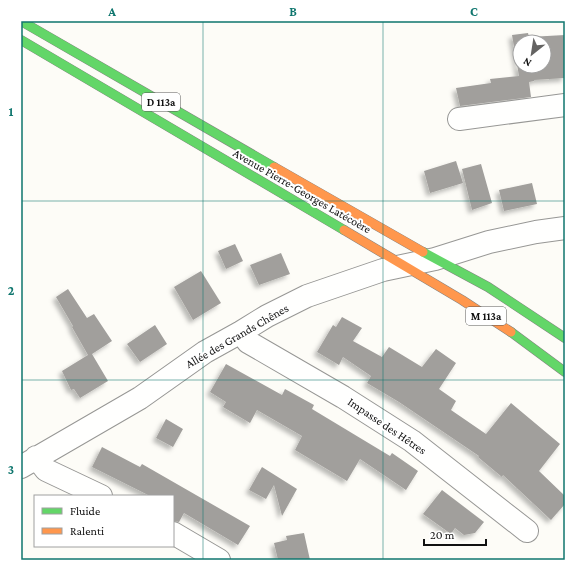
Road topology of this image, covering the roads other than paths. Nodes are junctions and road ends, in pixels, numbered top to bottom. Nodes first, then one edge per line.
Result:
1 (22, 21) edge
2 (21, 40) edge
3 (565, 104) edge
4 (460, 120) dead end
5 (300, 182) joint
6 (280, 193) joint
7 (565, 228) edge
8 (435, 259) junction
9 (404, 265) junction
10 (241, 332) junction
11 (565, 338) edge
12 (565, 372) edge
13 (29, 462) edge
14 (99, 495) edge
15 (527, 530) dead end
16 (174, 534) edge
17 (219, 560) edge

1 - 5 main road, Avenue Pierre-Georges Latécoère / D 113a
2 - 6 main road, Avenue Pierre-Georges Latécoère / D 113a
3 - 4 street
5 - 8 main road, Avenue Pierre-Georges Latécoère / M 113a
6 - 9 main road, Avenue Pierre-Georges Latécoère / M 113a
7 - 8 street, Allée des Grands Chênes
8 - 9 street, Allée des Grands Chênes
8 - 11 main road, Avenue Pierre-Georges Latécoère / M 113a
9 - 10 street, Allée des Grands Chênes
9 - 12 main road, Avenue Pierre-Georges Latécoère / M 113a
10 - 13 street, Allée des Grands Chênes
10 - 15 street, Impasse des Hêtres
13 - 14 street
16 - 17 street

